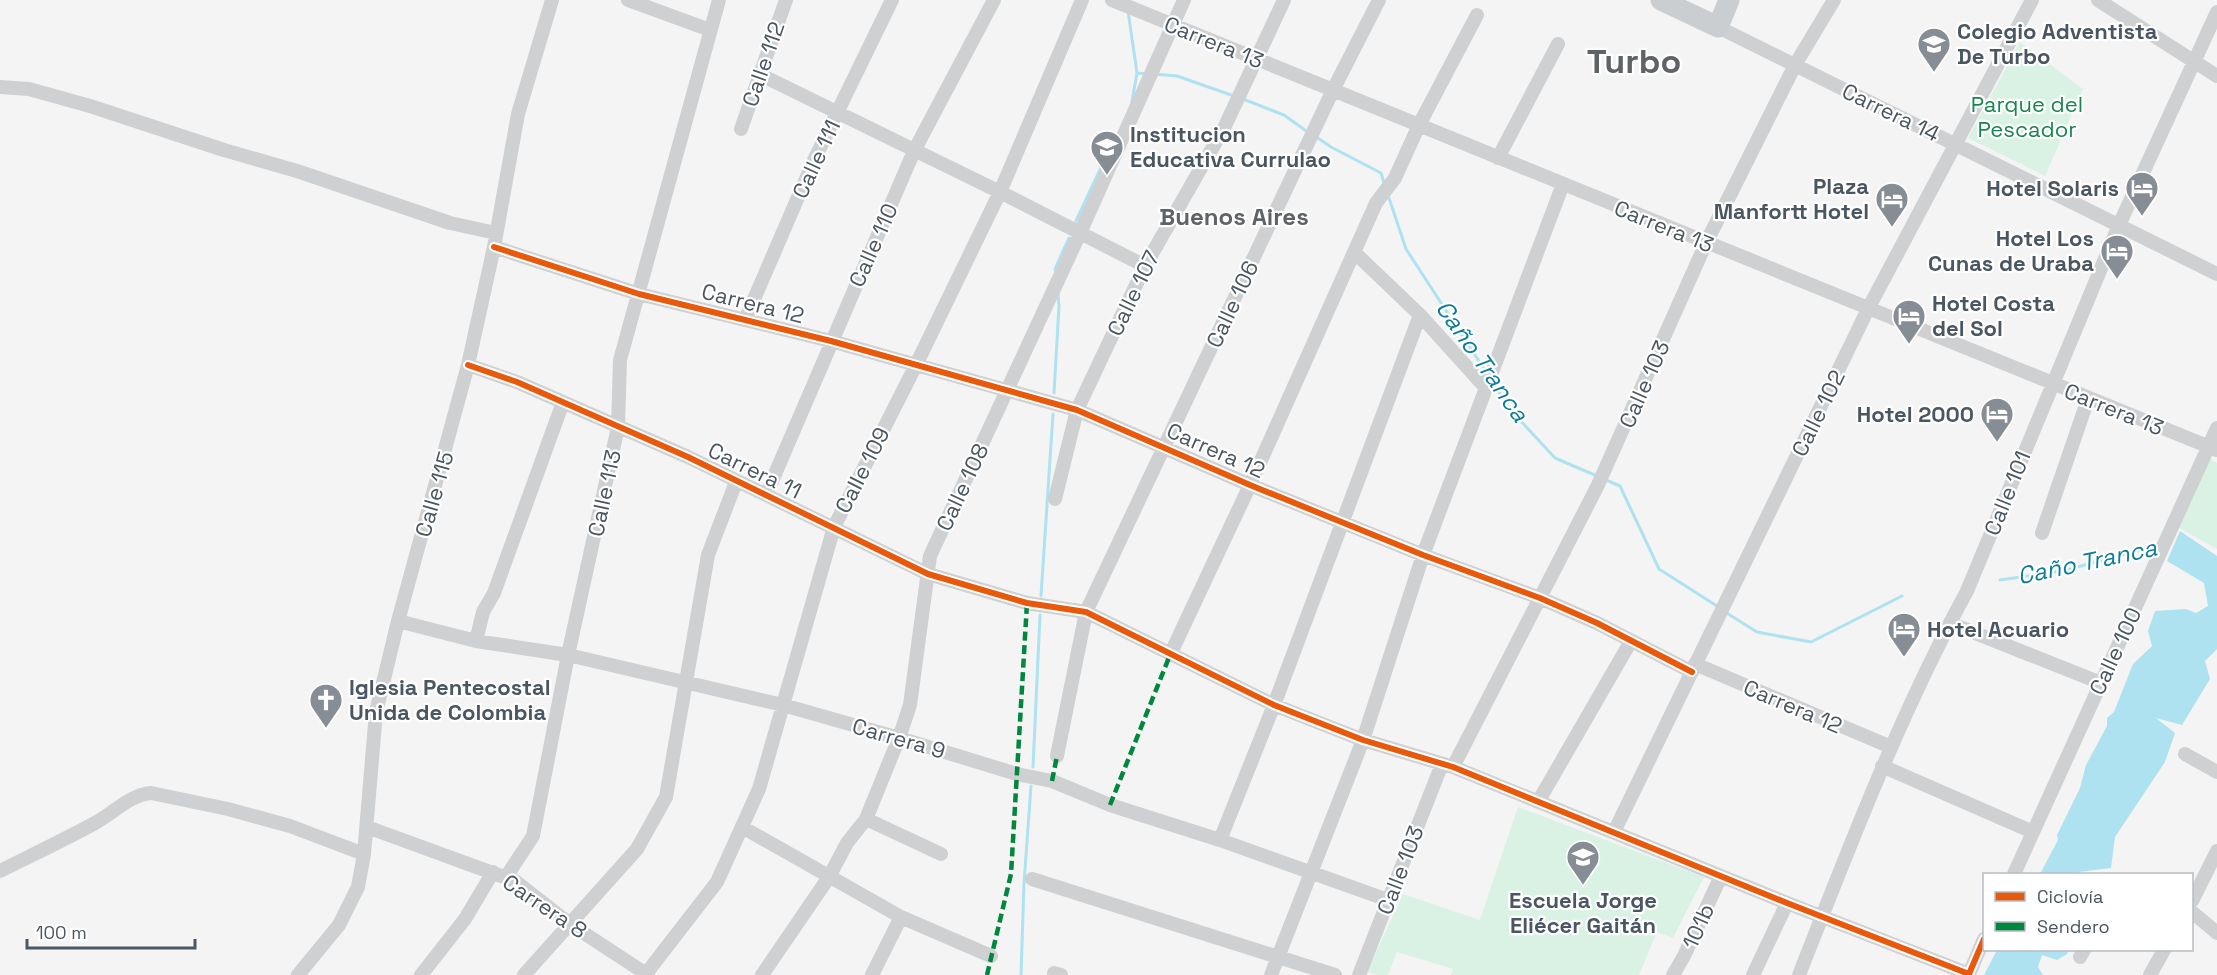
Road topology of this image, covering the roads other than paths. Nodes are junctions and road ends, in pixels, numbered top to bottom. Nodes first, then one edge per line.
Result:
1 (552, 0) edge
2 (628, 0) edge
3 (719, 0) edge
4 (786, 0) edge
5 (892, 0) edge
6 (994, 0) edge
7 (1082, 0) edge
8 (1184, 0) edge
9 (1284, 0) edge
10 (1379, 0) edge
11 (1661, 0) edge
12 (1691, 0) edge
13 (1834, 0) edge
14 (2032, 0) edge
15 (2098, 0) edge
16 (1116, 2) edge
17 (2217, 12) edge
18 (1723, 14) edge
19 (1477, 15) dead end
20 (1172, 24) junction
21 (710, 30) junction
22 (1558, 44) dead end
23 (1256, 59) junction
24 (2194, 62) junction
25 (1794, 64) junction
26 (759, 74) junction
27 (2217, 76) edge
28 (0, 87) edge
29 (1333, 90) junction
30 (838, 112) junction
31 (1419, 125) junction
32 (741, 129) dead end
33 (1956, 144) junction
34 (914, 151) junction
35 (1498, 158) junction
36 (1563, 184) junction
37 (1000, 192) junction
38 (2119, 225) junction
39 (496, 233) junction
40 (1080, 234) junction
41 (1706, 243) junction
42 (494, 248) junction
43 (1354, 252) junction
44 (1145, 266) junction
45 (2217, 274) edge
46 (639, 294) junction
47 (1868, 309) junction
48 (1420, 315) junction
49 (745, 320) junction
50 (831, 341) junction
51 (468, 365) junction
52 (916, 365) junction
53 (2051, 384) junction
54 (1486, 385) junction
55 (1006, 391) junction
56 (2088, 399) junction
57 (563, 402) junction
58 (1077, 410) junction
59 (618, 427) junction
60 (2217, 428) edge
61 (1164, 447) junction
62 (2213, 448) edge
63 (736, 482) junction
64 (1250, 485) junction
65 (766, 495) junction
66 (1055, 500) dead end
67 (1342, 522) junction
68 (834, 527) junction
69 (2042, 533) dead end
70 (1423, 555) junction
71 (928, 574) junction
72 (1540, 598) junction
73 (1086, 612) junction
74 (398, 621) junction
75 (1950, 623) junction
76 (476, 641) junction
77 (1631, 641) junction
78 (568, 655) junction
79 (1170, 655) junction
80 (1694, 668) junction
81 (2101, 683) junction
82 (687, 684) junction
83 (783, 705) junction
84 (1274, 705) junction
85 (899, 738) junction
86 (1363, 740) junction
87 (1891, 747) junction
88 (2185, 754) dead end
89 (1057, 756) dead end
90 (1447, 766) junction
91 (1882, 766) junction
92 (2217, 772) edge
93 (1538, 802) junction
94 (866, 819) junction
95 (367, 826) junction
96 (742, 828) junction
97 (1614, 832) junction
98 (2033, 832) junction
99 (1220, 840) junction
100 (2217, 851) edge
101 (364, 854) junction
102 (941, 854) dead end
103 (0, 871) edge
104 (1311, 872) junction
105 (2014, 873) edge
106 (500, 874) junction
107 (1721, 876) junction
108 (829, 877) junction
109 (1032, 879) dead end
110 (2193, 898) edge
111 (1388, 900) junction
112 (1787, 903) junction
113 (2193, 913) edge
114 (1822, 916) junction
115 (901, 917) junction
116 (570, 924) junction
117 (2217, 933) edge
118 (1983, 941) edge
119 (2163, 951) edge
120 (991, 956) dead end
121 (1278, 956) junction
122 (646, 974) edge
123 (1969, 974) edge
124 (298, 975) edge
125 (421, 975) edge
126 (524, 975) edge
127 (762, 975) edge
128 (872, 975) edge
129 (1271, 975) edge
130 (1335, 975) edge
131 (1359, 975) edge
132 (1673, 975) edge
133 (1753, 975) edge
134 (1799, 975) edge
135 (2150, 975) edge

1 - 39 street, Calle 115
2 - 21 street
3 - 21 street, Calle 113
4 - 26 street, Calle 112
5 - 30 street, Calle 111
6 - 34 street, Calle 110
7 - 37 street, Calle 109
8 - 20 street, Calle 108
9 - 23 street, Calle 107
10 - 29 street, Calle 106
11 - 18 main road, Carrera 14
12 - 18 main road, Carrera 14
13 - 25 street, Calle 103
14 - 33 street, Calle 102
15 - 24 street
16 - 20 street, Carrera 13
17 - 24 street, Calle 101
18 - 25 street, Carrera 14
19 - 31 street
20 - 23 street, Carrera 13
20 - 40 street, Calle 108
21 - 46 street, Calle 113
22 - 35 street
23 - 29 street, Carrera 13
23 - 44 street, Calle 107
24 - 27 street
24 - 38 street, Calle 101
25 - 33 street, Carrera 14
25 - 41 street, Calle 103
26 - 30 street
26 - 32 street, Calle 112
28 - 39 street
29 - 31 street, Carrera 13
29 - 61 street, Calle 106
30 - 34 street
30 - 49 street, Calle 111
31 - 35 street, Carrera 13
31 - 43 street
33 - 38 street, Carrera 14
33 - 47 street, Calle 102
34 - 37 street
34 - 50 street, Calle 110
35 - 36 street, Carrera 13
36 - 41 street, Carrera 13
36 - 54 street
37 - 40 street
37 - 52 street, Calle 109
38 - 45 street, Carrera 14
38 - 53 street, Calle 101
39 - 42 street, Calle 115
40 - 44 street
40 - 55 street, Calle 108
41 - 47 street, Carrera 13
41 - 72 street, Calle 103
42 - 46 street, Carrera 12
42 - 51 street, Calle 115
43 - 48 street
43 - 64 street
44 - 58 street, Calle 107
46 - 49 street, Carrera 12
46 - 59 street, Calle 113
47 - 53 street, Carrera 13
47 - 80 street, Calle 102
48 - 54 street
48 - 67 street
49 - 50 street, Carrera 12
50 - 52 street, Carrera 12
50 - 65 street, Calle 110
51 - 57 street, Carrera 11
51 - 74 street, Calle 115
52 - 55 street, Carrera 12
52 - 68 street, Calle 109
53 - 56 street, Carrera 13
53 - 75 street, Calle 101
54 - 70 street
55 - 58 street, Carrera 12
55 - 71 street, Calle 108
56 - 62 street, Carrera 13
56 - 69 street
57 - 59 street, Carrera 11
57 - 76 street
58 - 61 street, Carrera 12
58 - 66 street, Calle 107
59 - 63 street, Carrera 11
59 - 78 street, Calle 113
60 - 62 street, Calle 100
61 - 64 street, Carrera 12
61 - 73 street, Calle 106
62 - 81 street, Calle 100
63 - 65 street, Carrera 11
63 - 82 street
64 - 67 street, Carrera 12
64 - 79 street
65 - 68 street, Carrera 11
67 - 70 street, Carrera 12
67 - 84 street
68 - 71 street, Carrera 11
68 - 83 street, Calle 109
70 - 72 street, Carrera 12
70 - 86 street
71 - 73 street, Carrera 11
71 - 85 street, Calle 108
72 - 77 street, Carrera 12
72 - 90 street, Calle 103
73 - 79 street, Carrera 11
73 - 89 street, Calle 106
74 - 76 street, Carrera 9
74 - 95 street, Calle 115
75 - 81 street
75 - 87 street, Calle 101
76 - 78 street, Carrera 9
77 - 80 street, Carrera 12
77 - 93 street
78 - 82 street, Carrera 9
78 - 106 street, Calle 113
79 - 84 street, Carrera 11
80 - 87 street, Carrera 12
80 - 97 street, Calle 102
81 - 98 street, Calle 100
82 - 83 street, Carrera 9
82 - 116 street
83 - 85 street, Carrera 9
83 - 96 street, Calle 109
84 - 86 street, Carrera 11
84 - 99 street
85 - 94 street, Calle 108
85 - 99 street, Carrera 9
86 - 90 street, Carrera 11
86 - 104 street
87 - 91 street, Calle 101
88 - 92 street
90 - 93 street, Carrera 11
90 - 111 street, Calle 103
91 - 98 street
91 - 114 street, Calle 101
93 - 97 street, Carrera 11
94 - 102 street
94 - 108 street, Calle 108
95 - 101 street, Calle 115
95 - 106 street, Carrera 8
96 - 108 street
96 - 122 street, Calle 109
97 - 107 street, Carrera 11
98 - 105 street, Calle 100
99 - 104 street, Carrera 9
100 - 110 street
101 - 103 street
101 - 124 street, Calle 115
104 - 111 street, Carrera 9
104 - 121 street
106 - 116 street, Carrera 8
106 - 125 street, Calle 113
107 - 112 street, Carrera 11
107 - 132 street, 101b
108 - 115 street
108 - 127 street, Calle 108
109 - 121 street
111 - 131 street, Calle 103
112 - 114 street, Carrera 11
112 - 133 street
113 - 117 street
114 - 123 street, Carrera 11
114 - 134 street, Calle 101
115 - 120 street
115 - 128 street
116 - 122 street, Carrera 8
116 - 126 street
118 - 123 street
119 - 135 street
121 - 129 street
121 - 130 street

